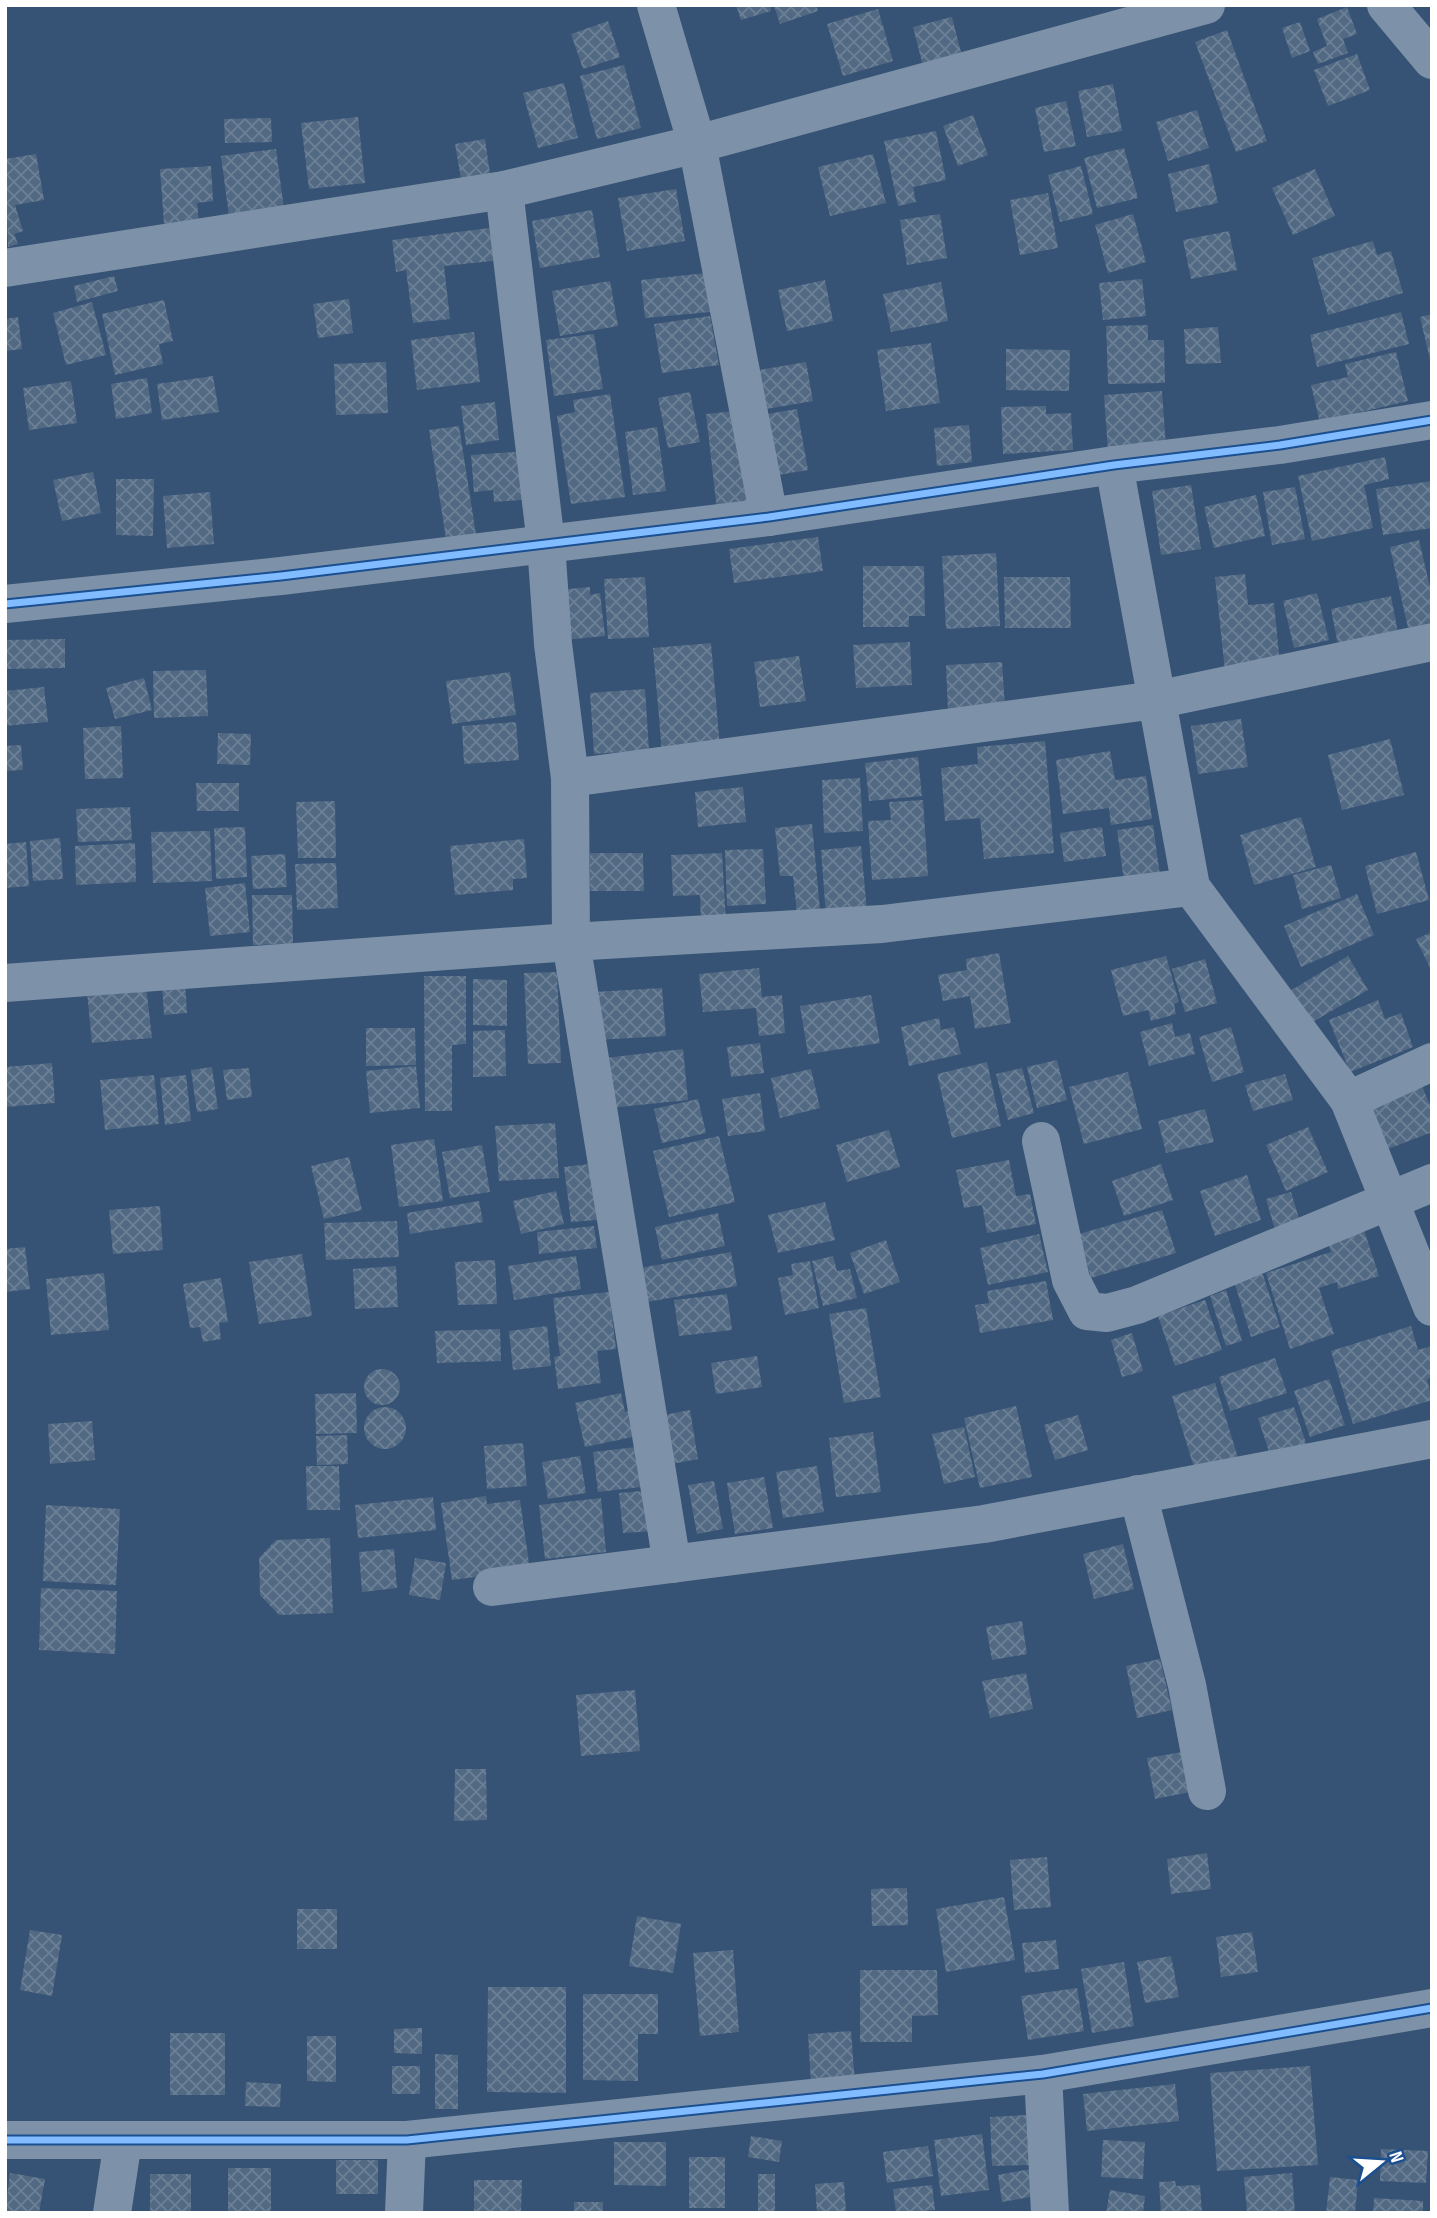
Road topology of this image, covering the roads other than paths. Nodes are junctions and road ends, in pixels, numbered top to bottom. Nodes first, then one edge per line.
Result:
1 (656, 5) edge
2 (1206, 5) edge
3 (1393, 6) edge
4 (1432, 60) edge
5 (697, 144) junction
6 (504, 190) junction
7 (5, 268) edge
8 (1432, 420) edge
9 (1114, 465) junction
10 (769, 517) junction
11 (546, 544) junction
12 (5, 604) edge
13 (1432, 642) edge
14 (1156, 700) junction
15 (570, 778) junction
16 (1191, 887) junction
17 (571, 942) junction
18 (5, 984) edge
19 (1432, 1062) edge
20 (1349, 1100) junction
21 (1041, 1140) dead end
22 (1432, 1183) edge
23 (1388, 1198) junction
24 (1432, 1307) edge
25 (1432, 1439) edge
26 (1138, 1494) junction
27 (672, 1564) junction
28 (492, 1587) dead end
29 (1207, 1791) dead end
30 (1432, 2008) edge
31 (1043, 2074) junction
32 (5, 2140) edge
33 (407, 2140) junction
34 (123, 2141) junction
35 (112, 2213) edge
36 (404, 2213) edge
37 (1050, 2213) edge

1 - 5 street
2 - 5 street
3 - 4 street
5 - 6 street
5 - 10 street
6 - 7 street
6 - 11 street
8 - 9 street
9 - 10 street
9 - 14 street
10 - 11 street
11 - 12 street
11 - 15 street
13 - 14 street
14 - 15 street
14 - 16 street
15 - 17 street
16 - 17 street
16 - 20 street
17 - 18 street
17 - 27 street
19 - 20 street
20 - 23 street
21 - 23 street
22 - 23 street
23 - 24 street
25 - 26 street
26 - 27 street
26 - 29 street
27 - 28 street
30 - 31 street
31 - 33 street
31 - 37 street
32 - 34 street
33 - 34 street
33 - 36 street
34 - 35 street

